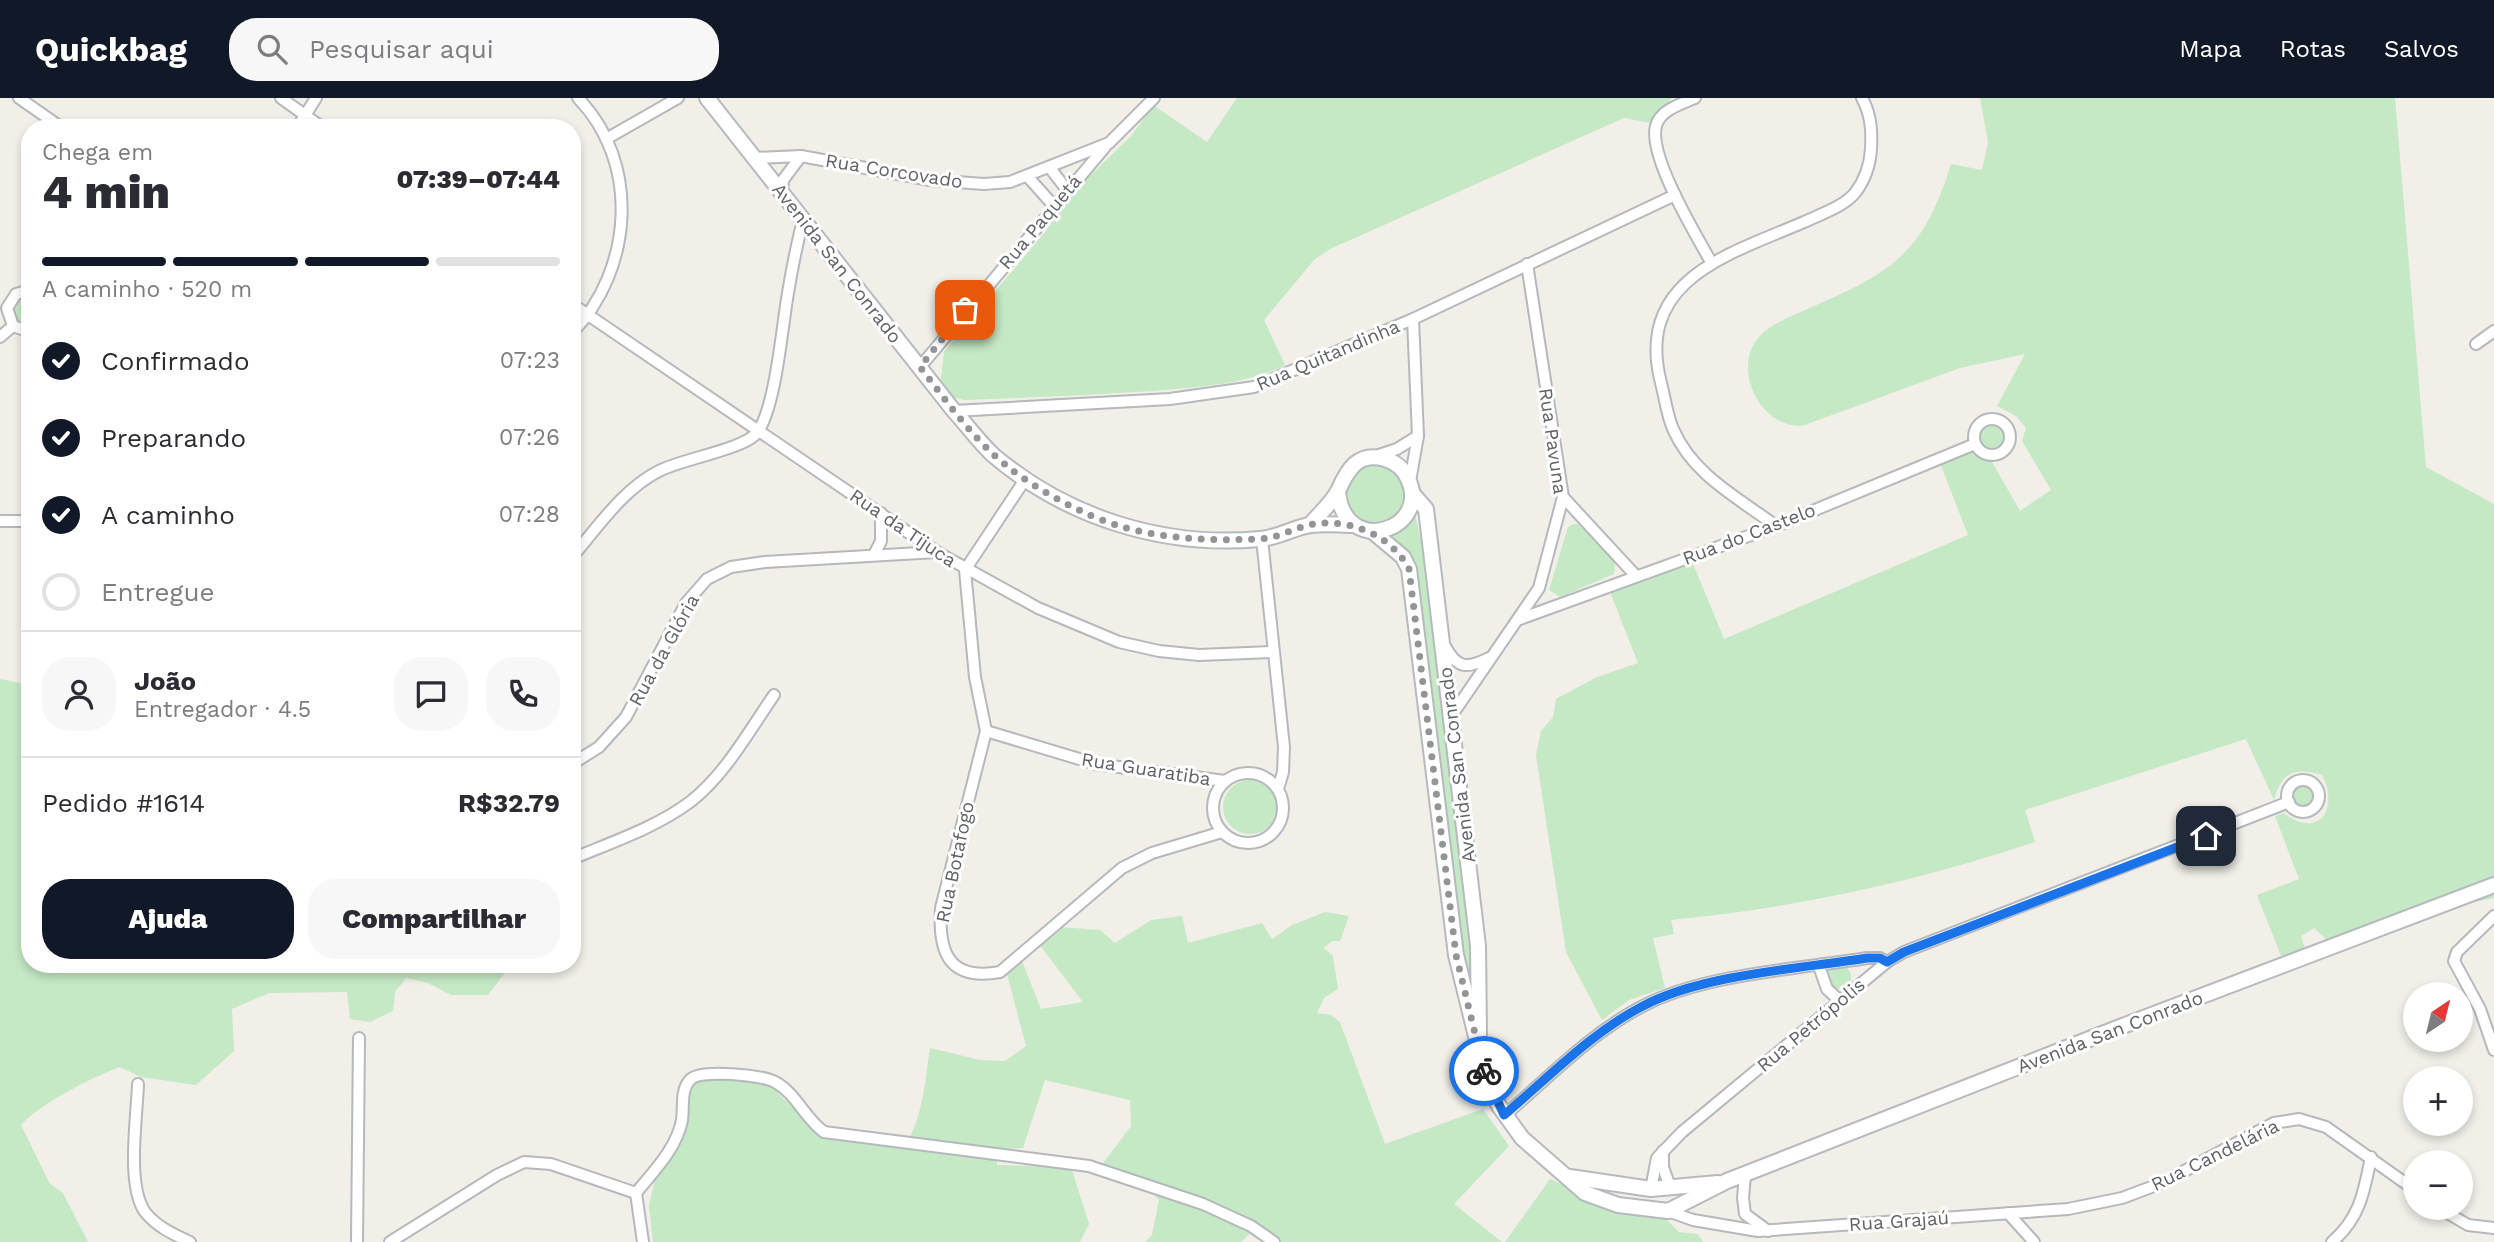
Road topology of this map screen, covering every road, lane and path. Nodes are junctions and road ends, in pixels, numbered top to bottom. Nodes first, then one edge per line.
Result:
1 (19, 98) edge
2 (281, 98) edge
3 (316, 98) edge
4 (578, 98) edge
5 (678, 98) edge
6 (707, 98) edge
7 (1153, 98) edge
8 (1695, 98) edge
9 (1862, 98) edge
10 (304, 114) junction
11 (49, 119) edge
12 (302, 119) edge
13 (311, 119) edge
14 (606, 139) junction
15 (1109, 143) junction
16 (801, 156) junction
17 (755, 159) junction
18 (1050, 168) junction
19 (1028, 177) junction
20 (1067, 190) junction
21 (782, 194) junction
22 (1675, 195) junction
23 (1054, 206) junction
24 (803, 220) junction
25 (1711, 262) junction
26 (1527, 264) junction
27 (5, 296) edge
28 (581, 311) edge
29 (588, 316) junction
30 (1413, 319) junction
31 (581, 323) edge
32 (12, 326) junction
33 (21, 329) edge
34 (2494, 331) edge
35 (0, 338) edge
36 (2476, 344) dead end
37 (920, 367) junction
38 (954, 411) junction
39 (759, 430) junction
40 (1418, 436) junction
41 (1975, 444) dead end
42 (1371, 457) junction
43 (1026, 478) junction
44 (1411, 487) junction
45 (1338, 492) junction
46 (1563, 497) junction
47 (881, 513) junction
48 (0, 521) edge
49 (21, 521) edge
50 (1310, 524) junction
51 (1354, 525) junction
52 (1776, 526) junction
53 (1371, 531) junction
54 (1262, 539) junction
55 (581, 547) edge
56 (937, 552) junction
57 (874, 555) junction
58 (965, 570) junction
59 (1636, 576) junction
60 (1520, 619) junction
61 (1443, 643) junction
62 (1272, 652) junction
63 (1492, 657) junction
64 (774, 695) dead end
65 (1452, 715) junction
66 (986, 731) junction
67 (581, 758) edge
68 (1225, 782) junction
69 (1278, 789) junction
70 (2289, 803) dead end
71 (1222, 832) junction
72 (581, 855) edge
73 (2494, 886) edge
74 (2494, 916) edge
75 (1887, 962) junction
76 (1819, 966) junction
77 (1839, 1000) junction
78 (359, 1038) dead end
79 (1479, 1042) junction
80 (2494, 1050) edge
81 (138, 1084) dead end
82 (1504, 1115) junction
83 (1662, 1151) junction
84 (2371, 1157) junction
85 (1745, 1175) junction
86 (1570, 1177) junction
87 (1727, 1181) junction
88 (2403, 1181) edge
89 (1670, 1187) junction
90 (1651, 1189) junction
91 (636, 1193) junction
92 (1647, 1210) junction
93 (1668, 1211) junction
94 (2039, 1212) joint
95 (2008, 1213) junction
96 (1745, 1214) junction
97 (2460, 1220) edge
98 (1731, 1227) junction
99 (2494, 1228) edge
100 (1768, 1231) junction
101 (190, 1242) edge
102 (357, 1242) edge
103 (390, 1242) edge
104 (643, 1242) edge
105 (1274, 1242) edge
106 (2034, 1242) edge
107 (2332, 1242) edge

1 - 11 street
2 - 10 street
3 - 10 street
4 - 14 street
5 - 14 street
6 - 17 street, Avenida San Conrado
7 - 15 street, Rua Paquetá
8 - 22 street
9 - 25 street
10 - 12 street
10 - 13 street
14 - 29 street
15 - 18 street, Rua Paquetá
15 - 20 street, Rua Paquetá
16 - 17 street, Rua Corcovado
16 - 19 street, Rua Corcovado
16 - 21 street, Rua Corcovado
17 - 21 street, Avenida San Conrado
18 - 19 street, Rua Paquetá
18 - 20 street
19 - 23 street
20 - 23 street, Rua Paquetá
21 - 24 street, Avenida San Conrado
22 - 25 street
22 - 26 street, Rua Quitandinha
23 - 37 street, Rua Paquetá
24 - 37 street, Avenida San Conrado
24 - 39 street
25 - 52 street
26 - 30 street, Rua Quitandinha
26 - 46 street, Rua Pavuna
27 - 32 street
28 - 29 street, Rua da Tijuca
29 - 31 street
29 - 39 street, Rua da Tijuca
30 - 38 street, Rua Quitandinha
30 - 40 street
32 - 33 street
32 - 35 street
34 - 36 street
37 - 38 street, Avenida San Conrado
38 - 43 street, Avenida San Conrado
39 - 47 street, Rua da Tijuca
39 - 55 street
40 - 42 street
40 - 44 street
41 - 52 street, Rua do Castelo
42 - 44 street
42 - 45 street
43 - 54 street, Avenida San Conrado
43 - 58 street
44 - 53 street
44 - 61 street, Avenida San Conrado
45 - 50 street
45 - 51 street
46 - 59 street
46 - 60 street, Rua Pavuna
47 - 56 street, Rua da Tijuca
47 - 57 street
48 - 49 street
50 - 51 street, Avenida San Conrado
50 - 54 street, Avenida San Conrado
51 - 53 street
52 - 59 street, Rua do Castelo
53 - 79 street, Avenida San Conrado
54 - 62 street
56 - 57 street, Rua da Glória
56 - 58 street, Rua da Tijuca
57 - 67 street, Rua da Glória
58 - 62 street, Rua da Tijuca
58 - 66 street, Rua Botafogo
59 - 60 street, Rua do Castelo
60 - 63 street, Rua Pavuna
61 - 63 street
61 - 65 street, Avenida San Conrado
62 - 69 street
63 - 65 street, Rua Pavuna
64 - 72 street
65 - 79 street, Avenida San Conrado
66 - 68 street, Rua Guaratiba
66 - 71 street, Rua Botafogo
68 - 69 street
68 - 71 street
69 - 71 street
70 - 75 street, Rua Petrópolis
73 - 85 street, Avenida San Conrado
74 - 80 street
75 - 76 street
75 - 77 street, Rua Petrópolis
76 - 77 street
76 - 82 street
77 - 83 street, Rua Petrópolis
78 - 102 street
79 - 82 street, Avenida San Conrado
81 - 101 street
82 - 86 street, Avenida San Conrado
83 - 89 street
83 - 90 street
84 - 88 street, Rua Candelária
84 - 94 street, Rua Candelária
84 - 107 street
85 - 87 street, Avenida San Conrado
85 - 96 street
86 - 90 street
86 - 92 street, Avenida San Conrado
87 - 89 street, Avenida San Conrado
87 - 93 street, Avenida San Conrado
89 - 90 street, Avenida San Conrado
89 - 93 street
90 - 92 street
91 - 103 street
91 - 104 street
91 - 105 street
92 - 93 street, Avenida San Conrado
93 - 98 street, Rua Grajaú
94 - 95 street, Rua Grajaú
95 - 100 street, Rua Grajaú
95 - 106 street
96 - 98 street
96 - 100 street
97 - 99 street
98 - 100 street, Rua Grajaú

